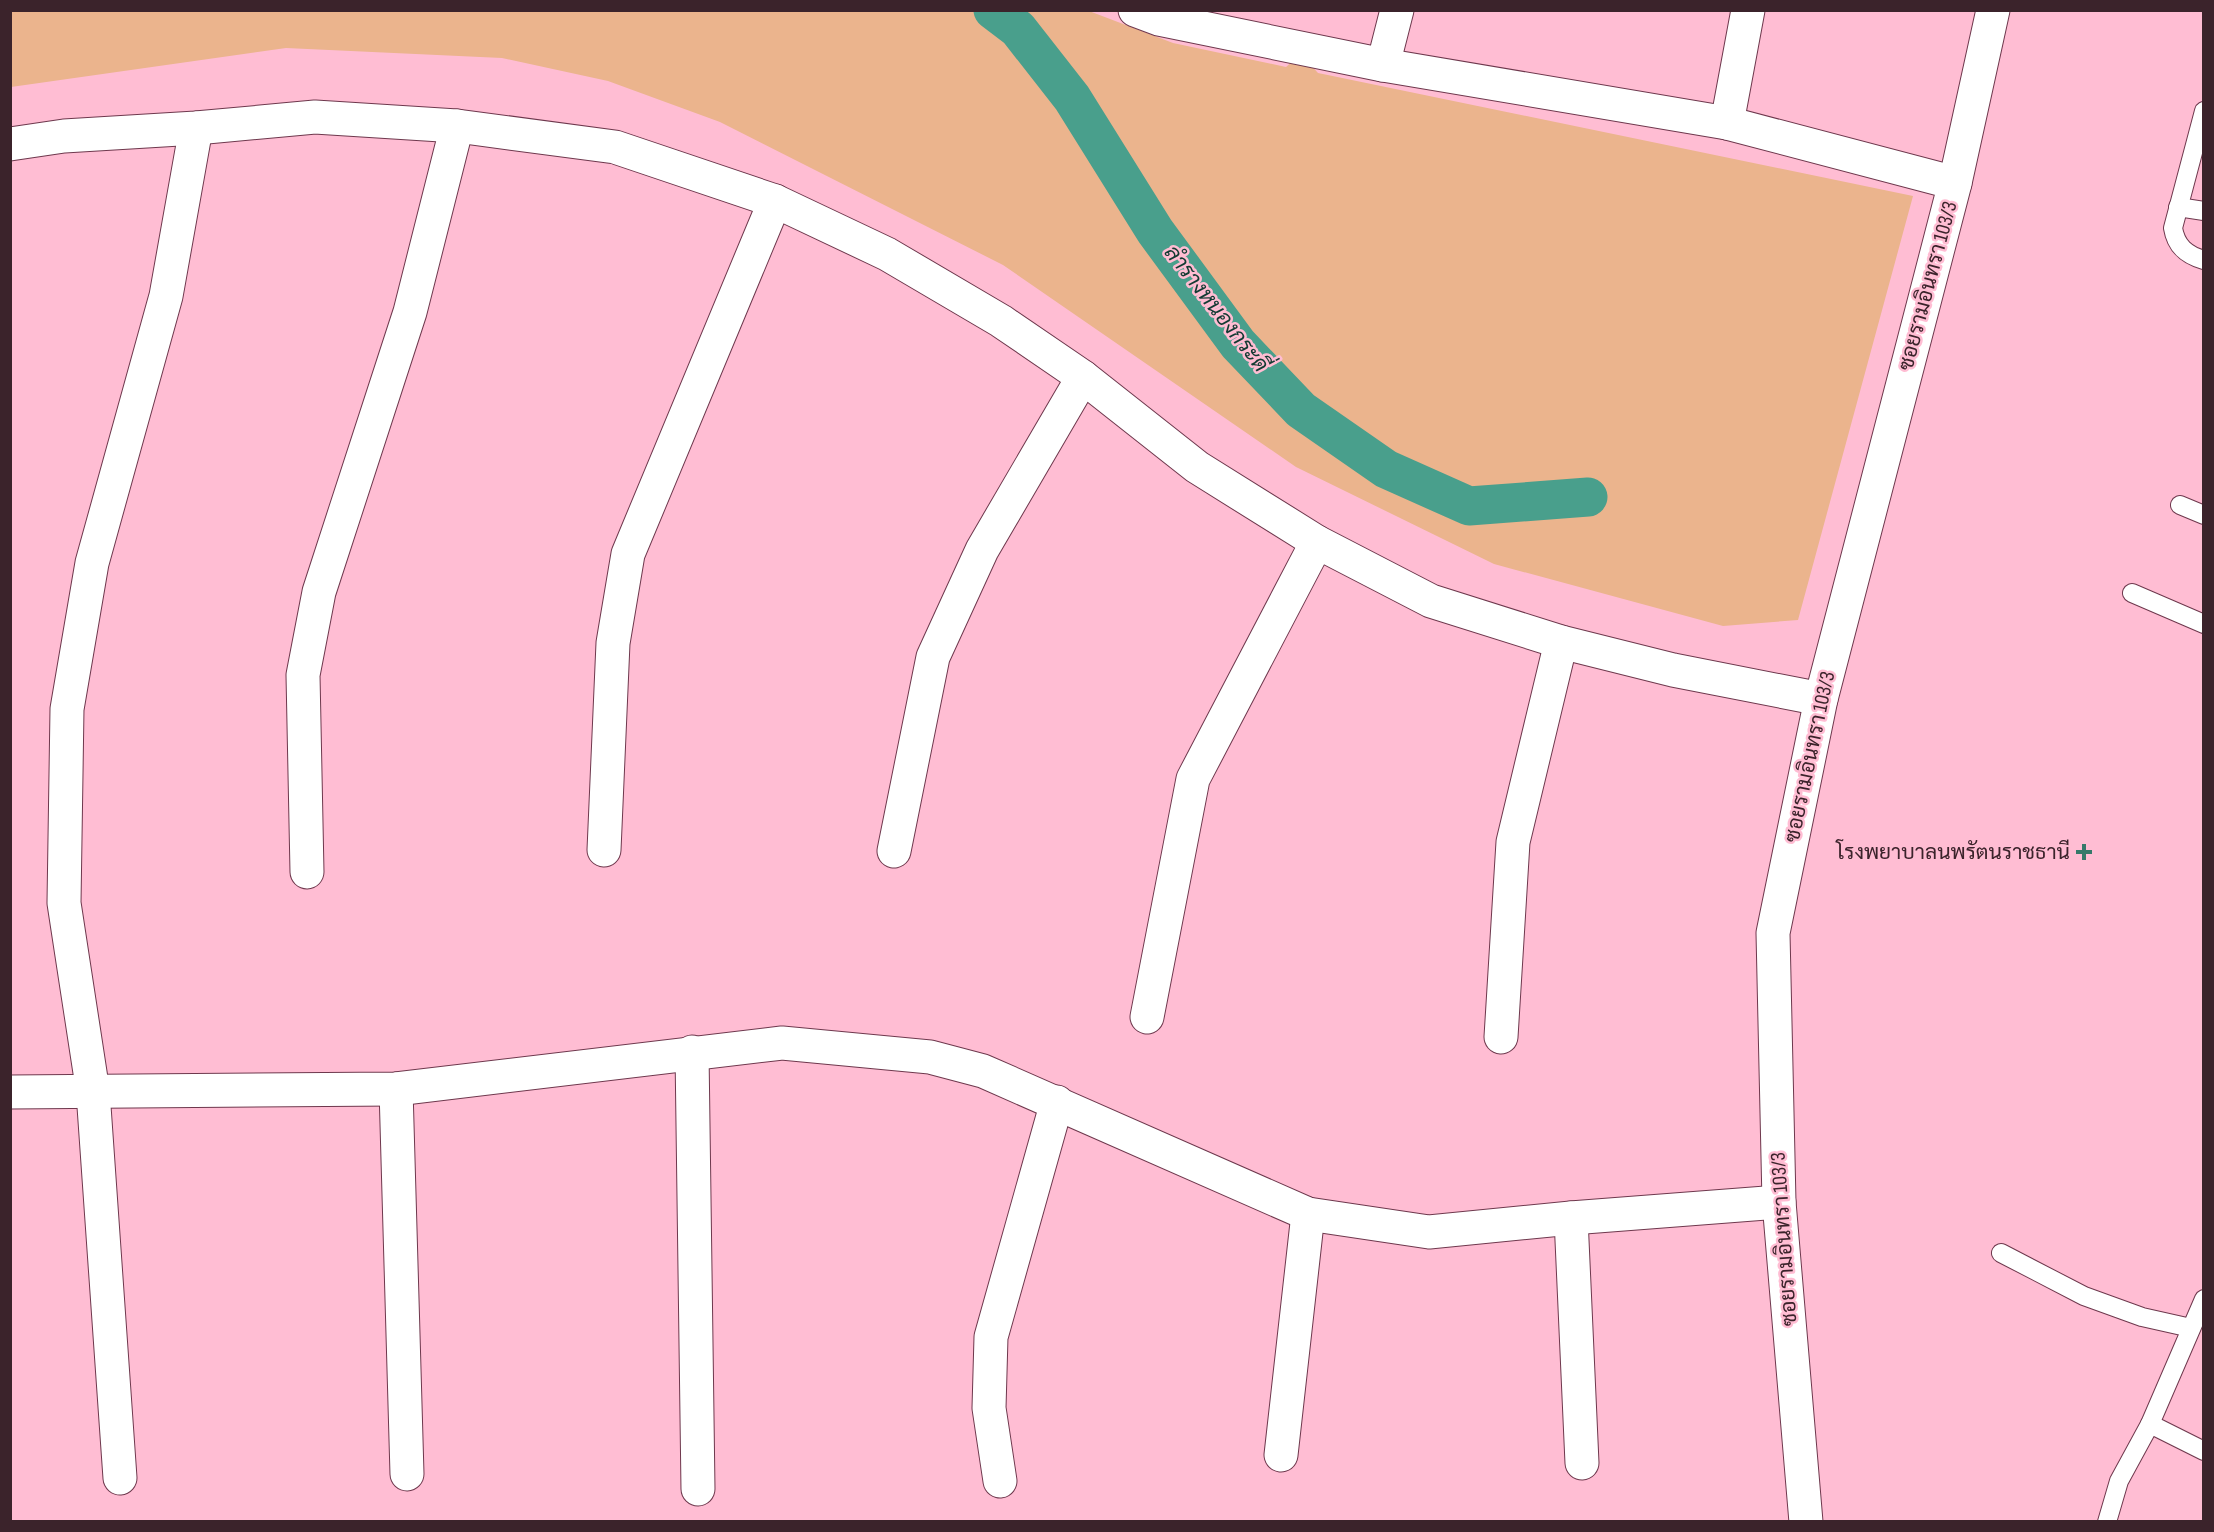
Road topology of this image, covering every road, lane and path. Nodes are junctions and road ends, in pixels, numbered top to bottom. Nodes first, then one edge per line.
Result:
1 (1136, 10) edge
2 (1397, 10) edge
3 (1748, 10) edge
4 (1993, 10) edge
5 (1383, 65) junction
6 (2204, 111) edge
7 (1727, 123) junction
8 (457, 126) junction
9 (196, 128) junction
10 (10, 144) edge
11 (2198, 152) edge
12 (1954, 183) junction
13 (775, 201) junction
14 (2178, 207) junction
15 (2204, 211) edge
16 (2204, 260) edge
17 (1083, 377) junction
18 (2180, 505) dead end
19 (2204, 515) edge
20 (1317, 542) junction
21 (2132, 593) dead end
22 (2204, 624) edge
23 (1562, 642) junction
24 (1821, 699) junction
25 (604, 850) dead end
26 (894, 851) dead end
27 (307, 872) dead end
28 (1146, 1017) dead end
29 (1501, 1037) dead end
30 (692, 1052) junction
31 (396, 1089) junction
32 (10, 1092) edge
33 (93, 1092) junction
34 (1056, 1102) junction
35 (1779, 1202) junction
36 (1308, 1214) junction
37 (1571, 1218) junction
38 (2001, 1253) dead end
39 (2204, 1299) edge
40 (2191, 1328) junction
41 (2150, 1424) junction
42 (2204, 1451) edge
43 (1281, 1455) dead end
44 (1582, 1463) dead end
45 (407, 1474) dead end
46 (120, 1479) dead end
47 (1000, 1481) dead end
48 (698, 1489) dead end
49 (1806, 1521) edge
50 (2107, 1521) edge

1 - 5 street
2 - 5 street
3 - 7 street
4 - 12 street, ซอยรามอินทรา 103/3
5 - 7 street
6 - 11 lane
7 - 12 street
8 - 9 street
8 - 13 street
8 - 27 street
9 - 10 street
9 - 33 street
11 - 14 lane
12 - 24 street, ซอยรามอินทรา 103/3
13 - 17 street
13 - 25 street
14 - 15 lane
14 - 16 lane
17 - 20 street
17 - 26 street
18 - 19 lane
20 - 23 street
20 - 28 street
21 - 22 lane
23 - 24 street
23 - 29 street
24 - 35 street, ซอยรามอินทรา 103/3
30 - 31 street
30 - 34 street
30 - 48 street
31 - 33 street
31 - 45 street
32 - 33 street
33 - 46 street
34 - 36 street
34 - 47 street
35 - 37 street
35 - 49 street, ซอยรามอินทรา 103/3
36 - 37 street
36 - 43 street
37 - 44 street
38 - 40 lane
39 - 40 lane
40 - 41 lane
41 - 42 lane
41 - 50 lane

